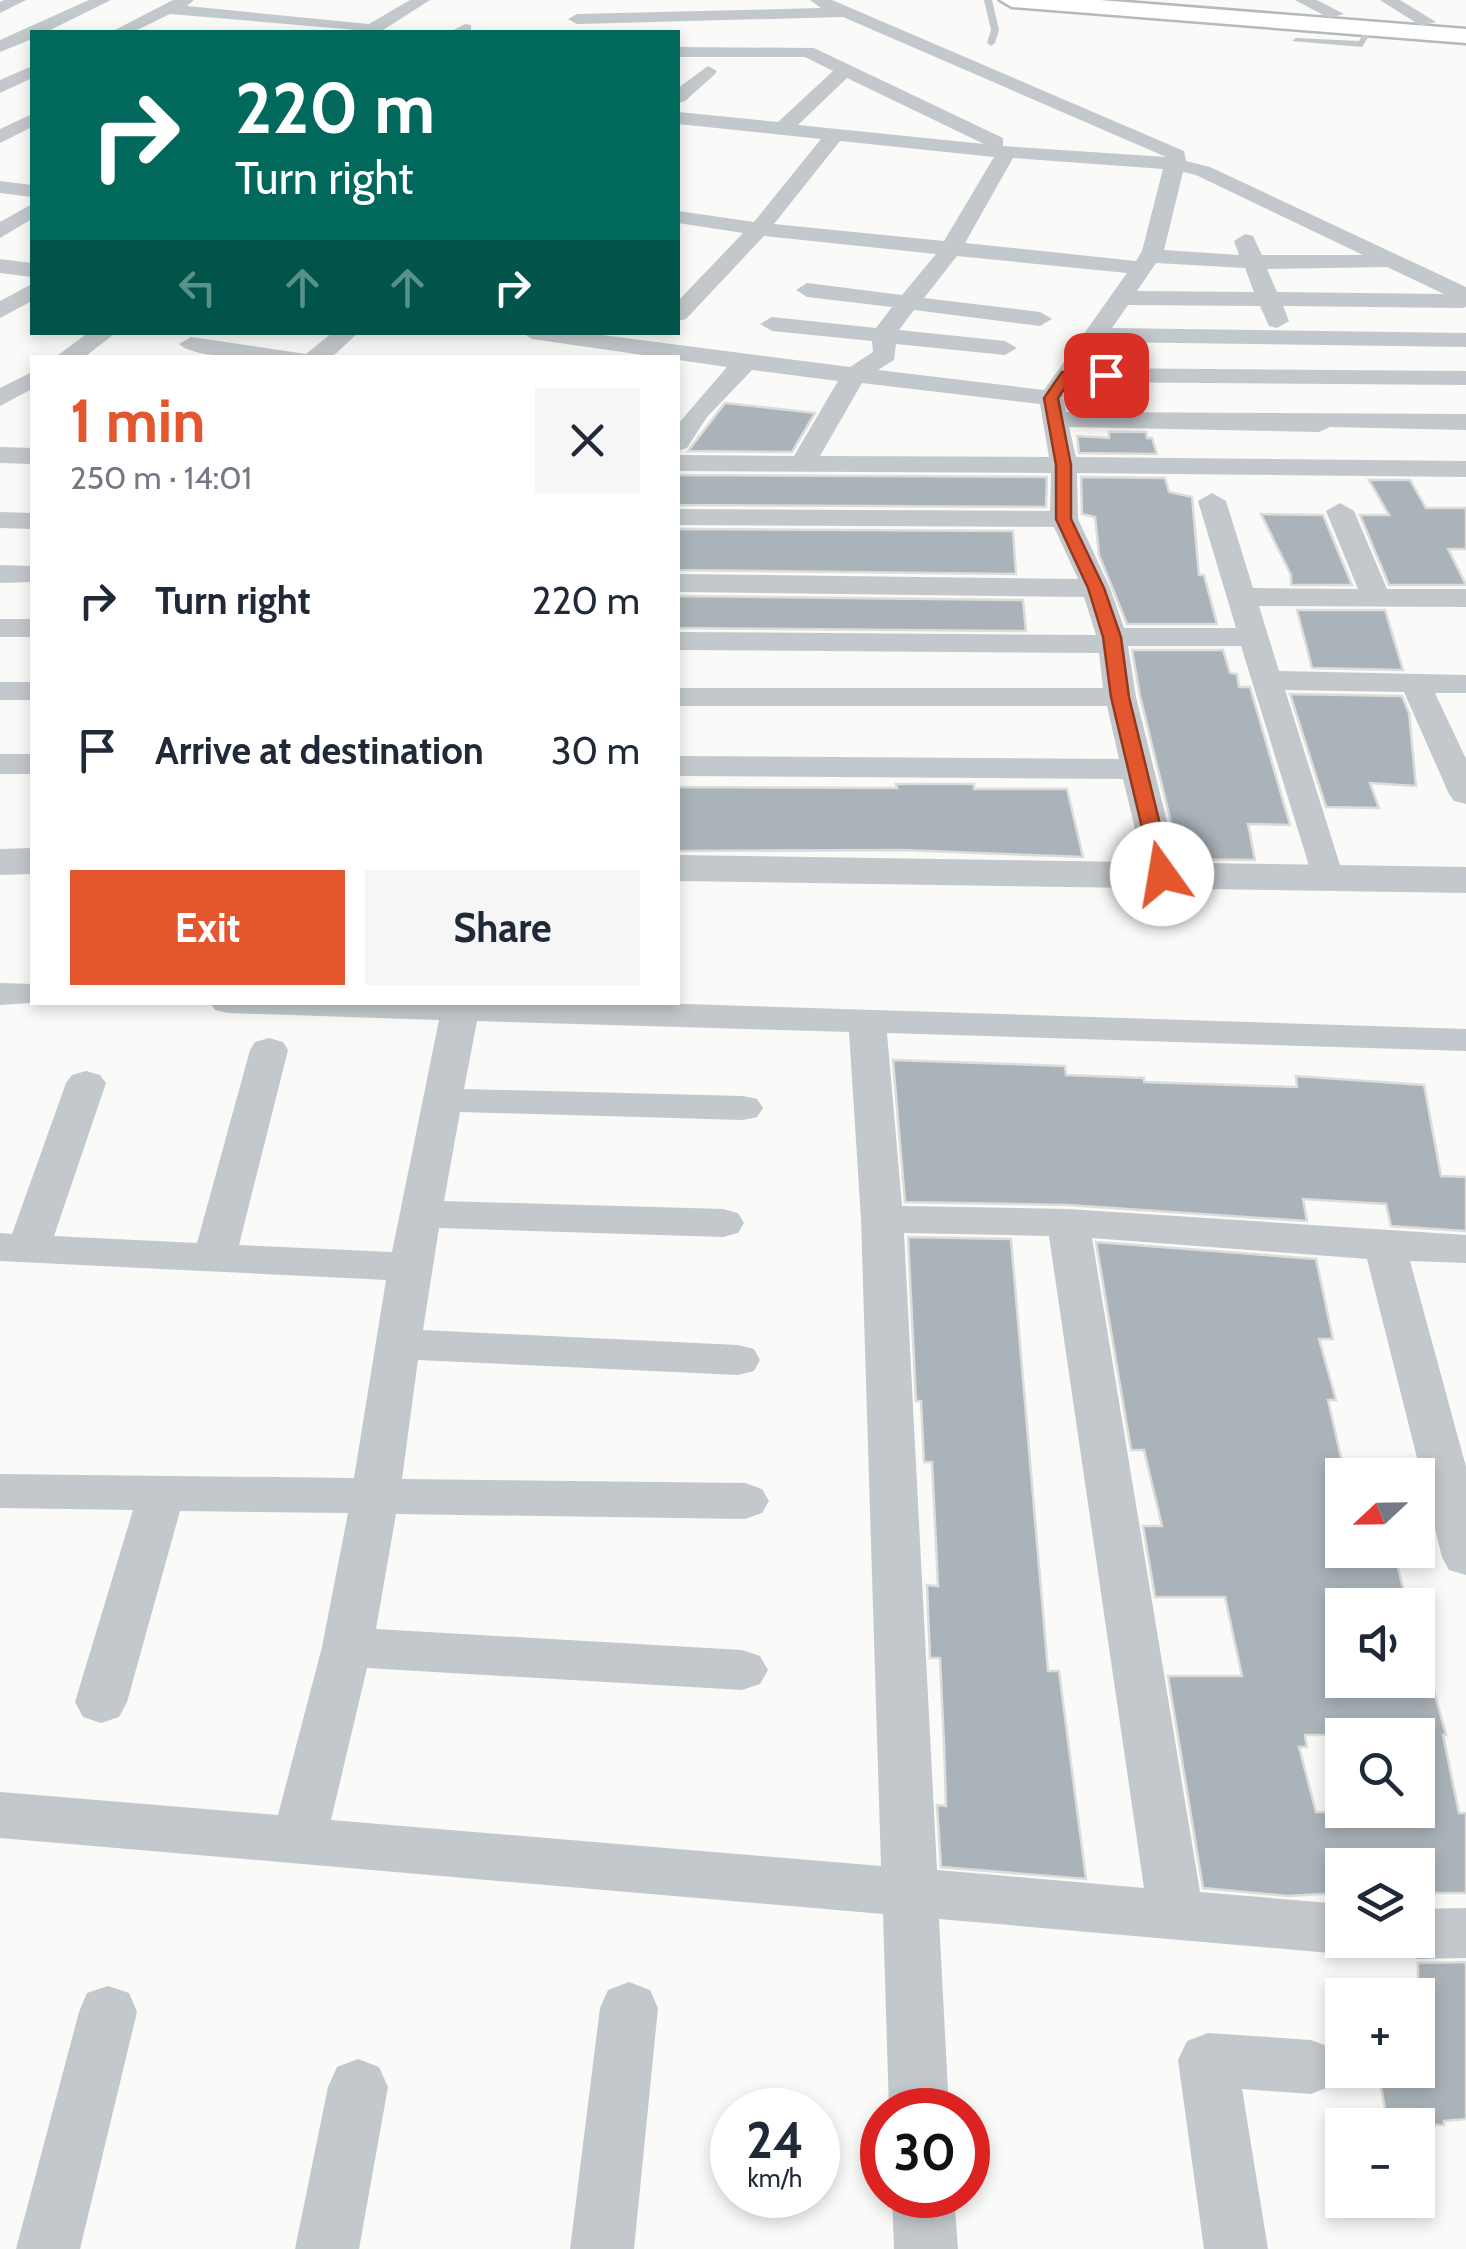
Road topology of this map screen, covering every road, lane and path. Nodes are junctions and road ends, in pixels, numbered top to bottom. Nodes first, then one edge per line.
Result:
1 (18, 0) edge
2 (103, 0) edge
3 (186, 0) edge
4 (296, 0) edge
5 (422, 0) edge
6 (600, 0) edge
7 (725, 0) edge
8 (818, 0) edge
9 (988, 0) edge
10 (1012, 0) edge
11 (1149, 0) edge
12 (1303, 0) edge
13 (1388, 0) edge
14 (740, 1) edge
15 (0, 8) edge
16 (167, 9) junction
17 (846, 12) junction
18 (1335, 14) junction
19 (223, 16) junction
20 (576, 18) junction
21 (262, 20) junction
22 (1427, 22) junction
23 (1466, 26) edge
24 (293, 28) edge
25 (1370, 28) junction
26 (39, 30) edge
27 (124, 30) edge
28 (198, 30) edge
29 (345, 30) edge
30 (373, 30) edge
31 (561, 30) edge
32 (30, 34) edge
33 (1466, 36) edge
34 (1296, 40) dead end
35 (991, 42) dead end
36 (0, 48) edge
37 (30, 52) edge
38 (680, 52) edge
39 (846, 69) junction
40 (30, 72) edge
41 (708, 72) dead end
42 (0, 87) edge
43 (680, 94) edge
44 (0, 113) edge
45 (30, 118) edge
46 (680, 118) edge
47 (30, 119) edge
48 (782, 129) junction
49 (0, 137) edge
50 (834, 137) junction
51 (1012, 152) junction
52 (1174, 164) junction
53 (0, 187) edge
54 (30, 191) edge
55 (683, 223) edge
56 (760, 229) junction
57 (950, 250) junction
58 (1249, 252) junction
59 (1146, 262) junction
60 (1394, 262) junction
61 (0, 266) edge
62 (30, 270) edge
63 (807, 290) dead end
64 (30, 292) edge
65 (1120, 298) junction
66 (1466, 298) edge
67 (1269, 300) junction
68 (909, 304) junction
69 (0, 311) edge
70 (680, 312) edge
71 (1040, 319) dead end
72 (772, 324) dead end
73 (884, 333) junction
74 (101, 335) edge
75 (344, 335) edge
76 (550, 335) edge
77 (558, 335) edge
78 (1095, 335) junction
79 (1284, 337) junction
80 (1466, 340) edge
81 (191, 344) dead end
82 (645, 347) edge
83 (1005, 348) dead end
84 (71, 355) edge
85 (274, 355) edge
86 (320, 355) edge
87 (524, 355) edge
88 (746, 361) junction
89 (854, 375) junction
90 (1067, 375) junction
91 (1300, 377) junction
92 (1466, 378) edge
93 (30, 380) edge
94 (0, 400) edge
95 (1053, 409) junction
96 (1318, 422) junction
97 (1466, 422) edge
98 (680, 440) edge
99 (0, 455) edge
100 (30, 456) edge
101 (680, 463) edge
102 (802, 464) junction
103 (1064, 465) junction
104 (1337, 468) junction
105 (1466, 469) edge
106 (1212, 501) dead end
107 (1340, 511) dead end
108 (680, 516) edge
109 (1064, 519) junction
110 (0, 520) edge
111 (30, 521) edge
112 (0, 574) edge
113 (30, 574) edge
114 (680, 583) edge
115 (1096, 588) junction
116 (1376, 596) junction
117 (1241, 597) junction
118 (1466, 598) edge
119 (0, 628) edge
120 (30, 628) edge
121 (1254, 638) junction
122 (1112, 640) junction
123 (680, 641) edge
124 (1265, 680) junction
125 (1415, 683) junction
126 (1466, 684) edge
127 (0, 691) edge
128 (30, 691) edge
129 (680, 697) edge
130 (1120, 697) junction
131 (0, 764) edge
132 (30, 764) edge
133 (680, 766) edge
134 (1137, 769) junction
135 (1466, 794) edge
136 (680, 868) edge
137 (1162, 874) junction
138 (1327, 878) junction
139 (1466, 880) edge
140 (0, 994) edge
141 (30, 995) edge
142 (305, 1005) edge
143 (460, 1011) junction
144 (867, 1020) junction
145 (1466, 1040) edge
146 (269, 1050) dead end
147 (86, 1083) dead end
148 (443, 1100) junction
149 (743, 1108) dead end
150 (420, 1214) junction
151 (882, 1219) junction
152 (723, 1223) dead end
153 (1068, 1223) junction
154 (1385, 1246) junction
155 (14, 1248) edge
156 (1466, 1249) edge
157 (215, 1256) junction
158 (410, 1267) junction
159 (399, 1344) junction
160 (738, 1360) dead end
161 (0, 1492) edge
162 (161, 1494) junction
163 (375, 1498) junction
164 (745, 1502) dead end
165 (1466, 1557) edge
166 (346, 1646) junction
167 (742, 1670) dead end
168 (101, 1702) dead end
169 (0, 1815) edge
170 (300, 1838) junction
171 (910, 1892) junction
172 (1176, 1916) junction
173 (1325, 1928) edge
174 (1466, 1933) edge
175 (1435, 1934) edge
176 (629, 2008) dead end
177 (108, 2012) dead end
178 (1311, 2068) dead end
179 (358, 2087) dead end
180 (919, 2088) edge
181 (924, 2218) edge
182 (48, 2249) edge
183 (327, 2249) edge
184 (602, 2249) edge
185 (926, 2249) edge
186 (1236, 2249) edge

1 - 15 street
2 - 26 street
3 - 16 street
4 - 21 street
5 - 30 street
6 - 20 street
7 - 14 street
8 - 17 street
9 - 35 lane
10 - 25 highway
11 - 18 highway
12 - 18 street
13 - 22 street
16 - 19 street
16 - 27 street
17 - 20 street
17 - 52 street
18 - 22 highway
19 - 21 street
19 - 28 street
20 - 31 street
21 - 24 street
22 - 23 highway
24 - 29 street
25 - 33 highway
25 - 34 lane
32 - 36 street
36 - 37 street
38 - 39 street
39 - 48 street
39 - 51 street
40 - 42 street
41 - 43 street
44 - 45 street
46 - 48 street
47 - 49 street
48 - 50 street
50 - 51 street
50 - 56 street
51 - 52 street
51 - 57 street
52 - 59 street
52 - 60 street
53 - 54 street
55 - 56 street
56 - 57 street
56 - 70 street
57 - 59 street
57 - 68 street
58 - 59 street
58 - 60 street
58 - 67 street
59 - 65 street
60 - 66 street
61 - 62 street
63 - 68 street
64 - 69 street
65 - 67 street
65 - 78 street
66 - 67 street
67 - 79 street
68 - 71 street
68 - 73 street
72 - 73 street
73 - 83 street
73 - 89 street
74 - 84 street
75 - 86 street
76 - 87 street
77 - 82 street
78 - 79 street
78 - 90 street
79 - 80 street
79 - 91 street
81 - 85 street
82 - 88 street
88 - 89 street
88 - 98 street
89 - 95 street
89 - 102 street
90 - 91 street
90 - 95 street
91 - 92 street
91 - 96 street
93 - 94 street
95 - 96 street
95 - 103 street
96 - 97 street
96 - 104 street
99 - 100 street
101 - 102 street
102 - 103 street
103 - 104 street
103 - 109 street
104 - 105 street
106 - 117 street
107 - 116 street
108 - 109 street
109 - 115 street
110 - 111 street
112 - 113 street
114 - 115 street
115 - 122 street
116 - 117 street
116 - 118 street
117 - 121 street
119 - 120 street
121 - 122 street
121 - 124 street
122 - 123 street
122 - 130 street
124 - 125 street
124 - 138 street
125 - 126 street
125 - 135 street
127 - 128 street
129 - 130 street
130 - 134 street
131 - 132 street
133 - 134 street
134 - 137 street
136 - 137 street
137 - 138 street
138 - 139 street
140 - 141 street
142 - 143 street
143 - 144 street
143 - 148 street
144 - 145 street
144 - 151 street
146 - 157 street
147 - 155 street
148 - 149 street
148 - 150 street
150 - 152 street
150 - 158 street
151 - 153 street
151 - 171 street
153 - 154 street
153 - 172 street
154 - 156 street
154 - 165 street
155 - 157 street
157 - 158 street
158 - 159 street
159 - 160 street
159 - 163 street
161 - 162 street
162 - 163 street
162 - 168 street
163 - 164 street
163 - 166 street
166 - 167 street
166 - 170 street
169 - 170 street
170 - 171 street
171 - 172 street
171 - 180 street
172 - 173 street
174 - 175 street
176 - 184 street
177 - 182 street
178 - 186 street
179 - 183 street
181 - 185 street

